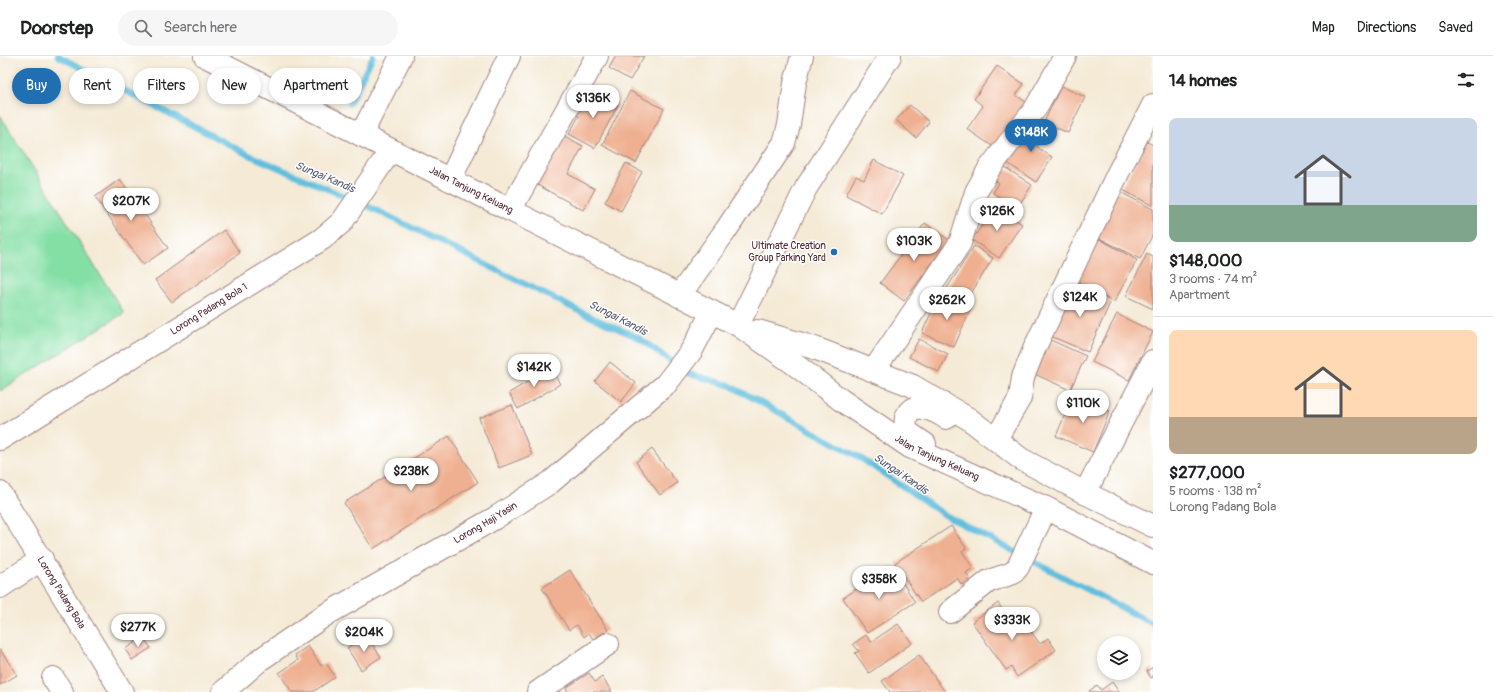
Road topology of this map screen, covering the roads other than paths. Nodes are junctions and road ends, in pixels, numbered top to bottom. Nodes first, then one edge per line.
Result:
1 (205, 56) edge
2 (400, 56) edge
3 (509, 56) edge
4 (597, 56) edge
5 (802, 56) edge
6 (890, 56) edge
7 (1064, 56) edge
8 (1153, 105) edge
9 (361, 135) junction
10 (391, 150) junction
11 (450, 180) junction
12 (510, 210) junction
13 (679, 296) junction
14 (712, 312) junction
15 (738, 325) junction
16 (1153, 361) edge
17 (874, 370) junction
18 (0, 439) edge
19 (996, 439) junction
20 (978, 478) junction
21 (0, 493) edge
22 (1085, 493) junction
23 (1046, 508) junction
24 (1153, 526) edge
25 (42, 559) junction
26 (1153, 563) edge
27 (0, 587) edge
28 (950, 612) dead end
29 (608, 644) dead end
30 (122, 692) edge
31 (223, 692) edge
32 (538, 692) edge

1 - 9 street, Jalan Tanjung Keluang
2 - 9 street
3 - 11 street
4 - 12 street
5 - 13 street
6 - 15 street
7 - 17 street
8 - 19 street
9 - 10 street, Jalan Tanjung Keluang
10 - 11 street, Jalan Tanjung Keluang
10 - 18 street, Lorong Padang Bola 1
11 - 12 street, Jalan Tanjung Keluang
12 - 13 street, Jalan Tanjung Keluang
13 - 14 street, Jalan Tanjung Keluang
14 - 15 street, Jalan Tanjung Keluang
14 - 31 street, Lorong Haji Yasin
15 - 17 street, Jalan Tanjung Keluang
15 - 20 street, Jalan Tanjung Keluang
16 - 22 street
17 - 19 street, Jalan Tanjung Keluang
19 - 20 street
19 - 22 street, Jalan Tanjung Keluang
20 - 23 street, Jalan Tanjung Keluang
21 - 25 street, Lorong Padang Bola
22 - 24 street, Jalan Tanjung Keluang
23 - 26 street, Jalan Tanjung Keluang
23 - 28 street
25 - 27 street
25 - 30 street, Lorong Padang Bola
29 - 32 street

